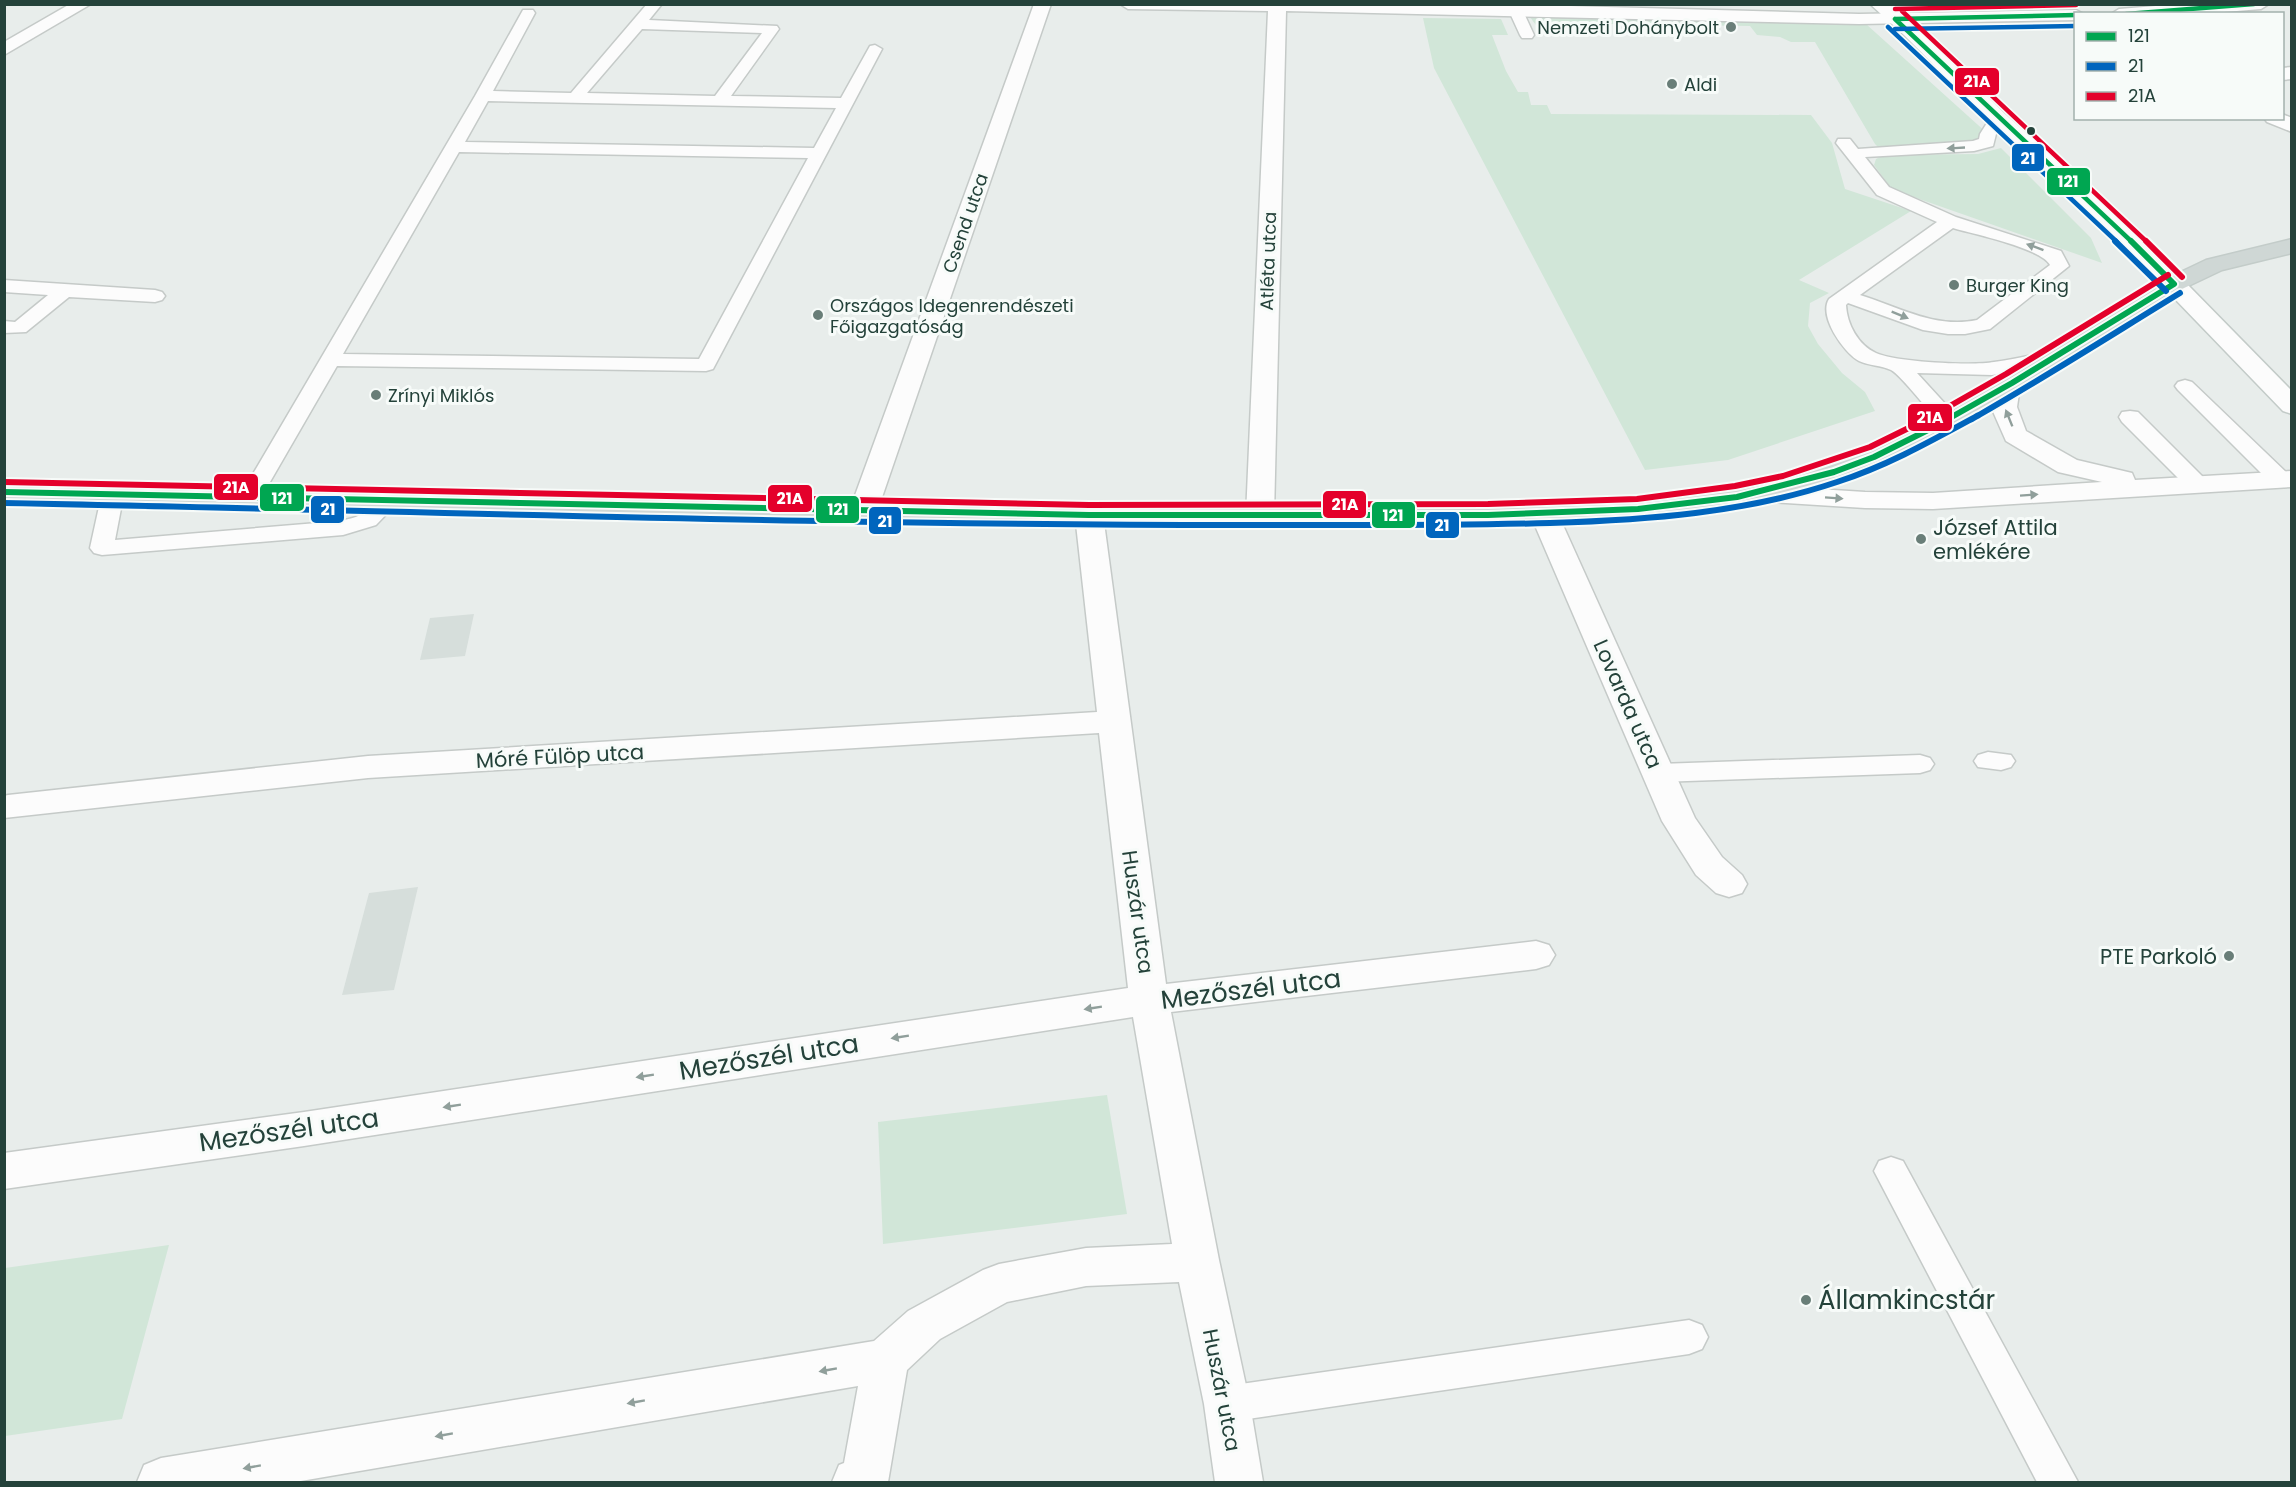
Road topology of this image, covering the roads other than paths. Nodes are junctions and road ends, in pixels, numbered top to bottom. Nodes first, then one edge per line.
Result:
1 (82, 4) edge
2 (655, 4) edge
3 (1043, 4) edge
4 (1128, 4) edge
5 (1878, 4) edge
6 (2261, 4) edge
7 (1277, 7) junction
8 (1428, 7) edge
9 (1587, 8) edge
10 (1516, 11) junction
11 (2147, 12) edge
12 (528, 13) dead end
13 (2074, 15) edge
14 (1895, 19) junction
15 (638, 24) junction
16 (1527, 35) dead end
17 (875, 49) dead end
18 (4, 50) edge
19 (483, 96) junction
20 (574, 98) junction
21 (720, 100) junction
22 (846, 103) junction
23 (1998, 118) junction
24 (454, 147) junction
25 (819, 153) junction
26 (1950, 221) junction
27 (2292, 246) edge
28 (2174, 284) junction
29 (4, 286) edge
30 (65, 291) junction
31 (155, 296) dead end
32 (1845, 296) junction
33 (4, 327) edge
34 (2062, 356) junction
35 (330, 360) junction
36 (1899, 366) junction
37 (2007, 386) junction
38 (2186, 386) dead end
39 (2292, 406) edge
40 (2130, 417) dead end
41 (1949, 420) junction
42 (2286, 479) edge
43 (2197, 484) junction
44 (2150, 486) junction
45 (4, 492) edge
46 (1755, 493) junction
47 (112, 494) junction
48 (251, 496) junction
49 (390, 499) junction
50 (864, 509) junction
51 (1544, 514) junction
52 (1089, 515) junction
53 (1260, 516) junction
54 (1113, 722) junction
55 (1920, 765) dead end
56 (1659, 773) junction
57 (8, 807) dead end
58 (1729, 884) dead end
59 (1536, 955) dead end
60 (1151, 1000) junction
61 (4, 1171) edge
62 (1891, 1171) dead end
63 (1197, 1260) junction
64 (1689, 1337) dead end
65 (886, 1360) junction
66 (1227, 1404) junction
67 (161, 1482) edge
68 (856, 1482) edge
69 (1239, 1482) edge
70 (2058, 1482) edge

1 - 18 street
2 - 15 lane
3 - 50 street, Csend utca
4 - 7 street
5 - 14 street
6 - 11 street
7 - 8 street
7 - 53 street, Atléta utca
8 - 10 street
9 - 10 street
9 - 14 street
10 - 16 lane
12 - 19 lane
13 - 14 street
14 - 23 street
15 - 20 lane
15 - 21 lane
17 - 22 lane
19 - 20 lane
19 - 24 lane
20 - 21 lane
21 - 22 lane
22 - 25 lane
23 -> 26 lane
23 - 28 street
24 - 25 lane
24 - 35 lane
25 - 35 lane
26 - 32 lane
32 -> 26 lane
27 - 28 main road
28 - 34 main road
28 - 39 street
29 - 30 lane
30 - 31 lane
30 - 33 lane
32 - 36 lane
34 - 36 lane
34 - 37 main road
35 - 48 lane
36 - 41 lane
37 - 41 main road
44 -> 37 street
38 - 42 lane
40 - 43 lane
41 - 46 main road
42 - 43 street
43 - 44 street
46 -> 44 street
45 - 47 main road
46 - 51 main road
47 - 48 main road
47 - 49 lane
48 - 49 main road
49 - 50 main road
50 - 52 main road
51 - 53 main road
51 - 56 street, Lovarda utca
52 - 53 main road
52 - 54 street, Huszár utca
54 - 57 street, Móré Fülöp utca
54 - 60 street, Huszár utca
55 - 56 lane
56 - 58 street, Lovarda utca
59 - 60 street, Mezőszél utca
60 -> 61 street, Mezőszél utca
60 - 63 street, Huszár utca
62 - 70 lane
63 - 65 street
63 - 66 street, Huszár utca
64 - 66 lane
65 -> 67 street
65 - 68 street
66 - 69 street, Huszár utca

